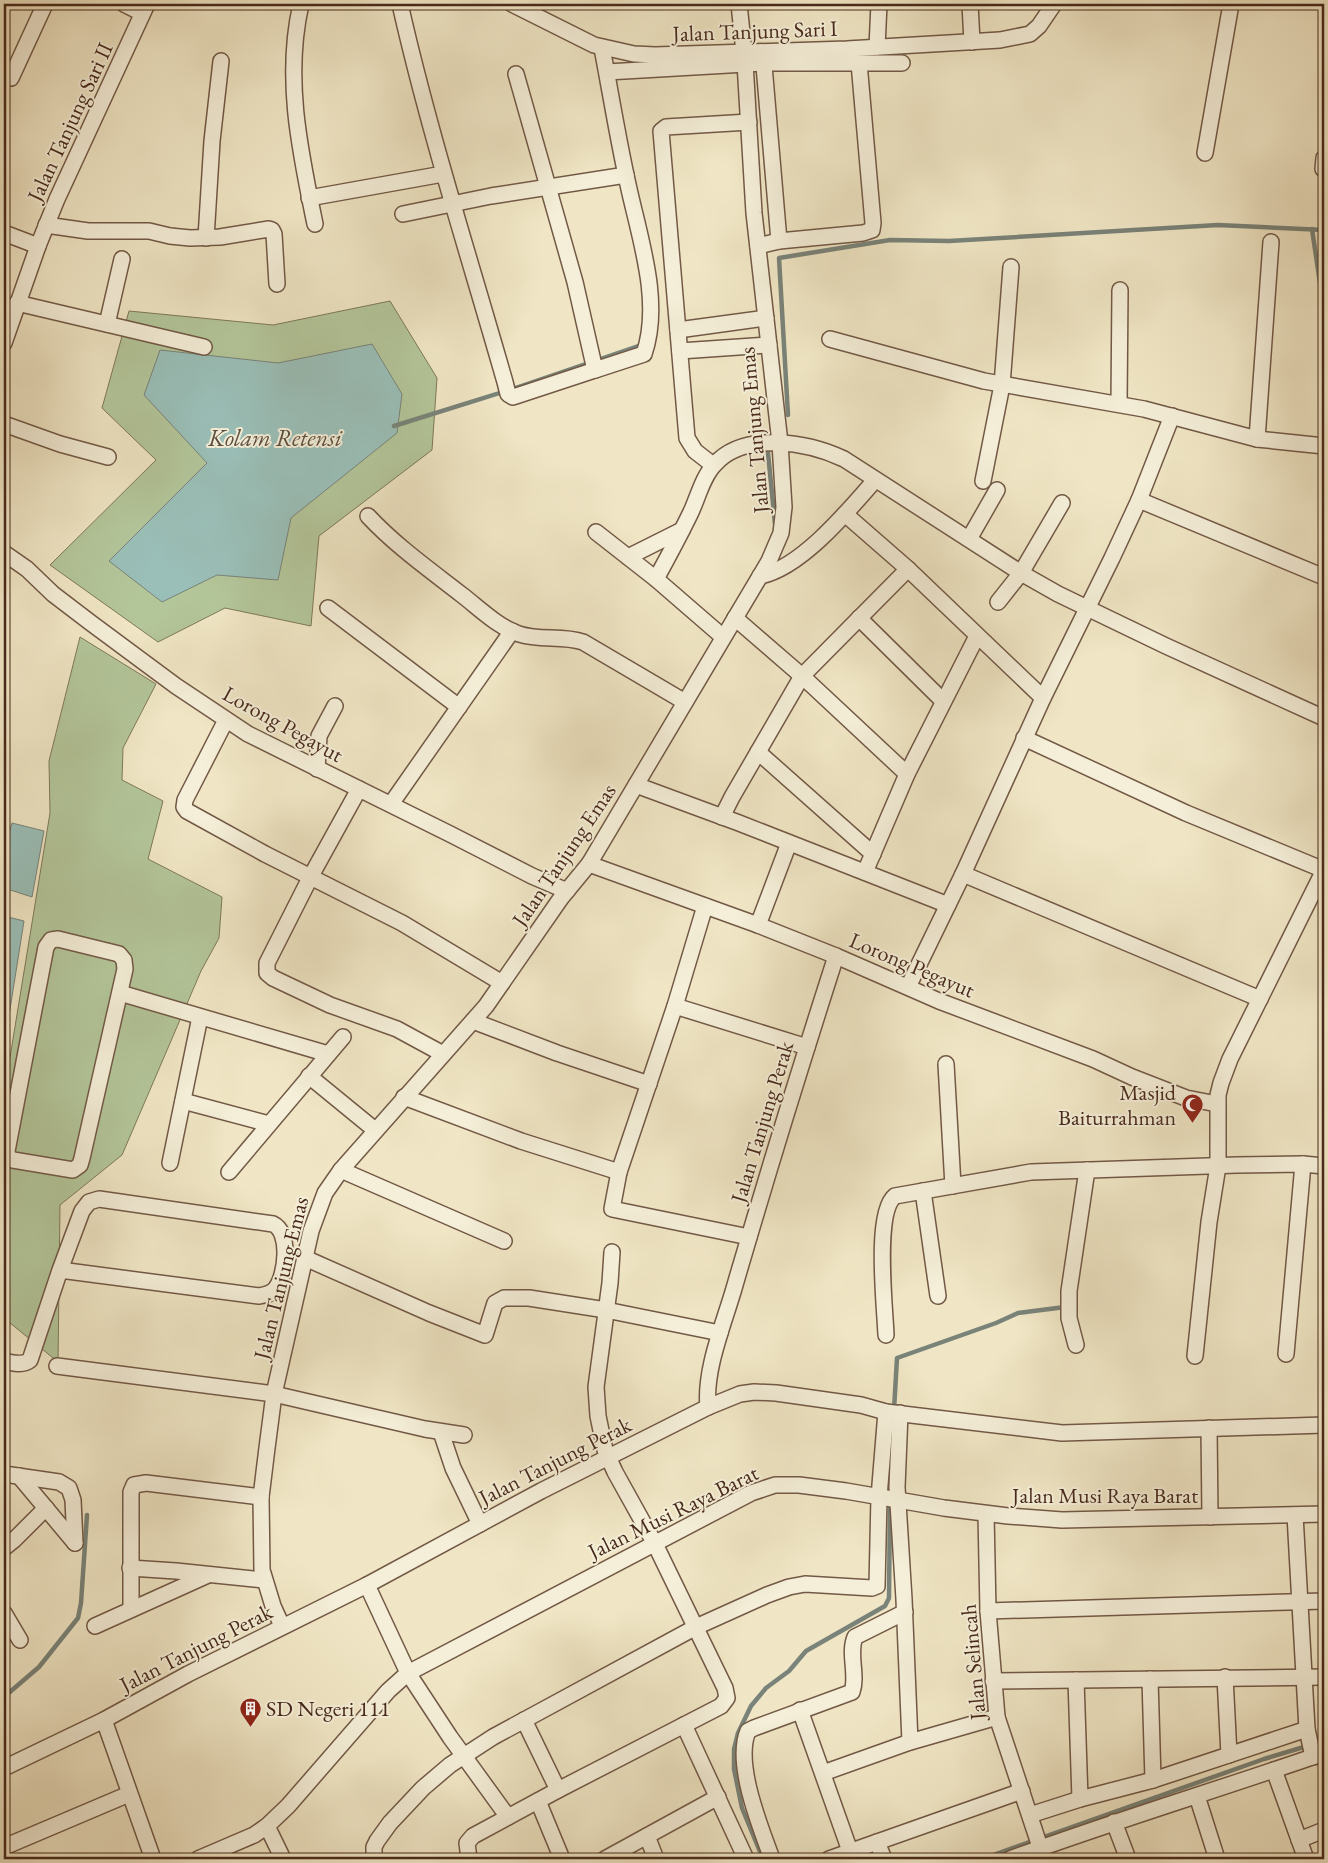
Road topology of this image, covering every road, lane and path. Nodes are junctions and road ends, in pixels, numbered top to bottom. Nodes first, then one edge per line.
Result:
1 (45, 4) edge
2 (124, 4) edge
3 (302, 4) edge
4 (400, 4) edge
5 (512, 4) edge
6 (739, 4) edge
7 (879, 4) edge
8 (970, 4) edge
9 (1054, 4) edge
10 (1231, 4) edge
11 (144, 8) edge
12 (972, 42) junction
13 (876, 47) junction
14 (602, 48) junction
15 (763, 57) junction
16 (745, 58) junction
17 (221, 61) dead end
18 (859, 62) junction
19 (902, 62) dead end
20 (607, 72) junction
21 (516, 74) dead end
22 (11, 78) dead end
23 (748, 122) junction
24 (1205, 153) dead end
25 (443, 174) junction
26 (626, 175) junction
27 (549, 188) junction
28 (309, 198) junction
29 (452, 205) junction
30 (402, 214) dead end
31 (315, 224) dead end
32 (46, 225) junction
33 (4, 233) edge
34 (206, 238) junction
35 (779, 242) junction
36 (1271, 242) dead end
37 (38, 246) junction
38 (758, 246) junction
39 (122, 259) dead end
40 (1011, 267) dead end
41 (277, 284) dead end
42 (1120, 290) dead end
43 (17, 303) junction
44 (107, 324) junction
45 (768, 332) junction
46 (830, 339) dead end
47 (679, 341) junction
48 (4, 343) edge
49 (204, 347) dead end
50 (593, 363) junction
51 (1002, 385) junction
52 (1118, 404) junction
53 (1172, 416) junction
54 (4, 424) edge
55 (1257, 439) junction
56 (780, 442) junction
57 (1324, 446) edge
58 (108, 457) dead end
59 (713, 465) junction
60 (875, 480) junction
61 (984, 481) dead end
62 (997, 490) dead end
63 (1139, 500) junction
64 (1062, 503) dead end
65 (846, 514) junction
66 (368, 516) dead end
67 (682, 530) junction
68 (596, 532) dead end
69 (969, 539) junction
70 (4, 553) edge
71 (628, 557) junction
72 (908, 570) junction
73 (1021, 573) junction
74 (760, 576) junction
75 (1324, 577) edge
76 (656, 579) junction
77 (998, 602) dead end
78 (328, 608) dead end
79 (1088, 609) junction
80 (736, 618) junction
81 (859, 618) junction
82 (512, 631) junction
83 (977, 636) junction
84 (723, 637) junction
85 (802, 676) junction
86 (1043, 698) junction
87 (943, 701) junction
88 (685, 702) junction
89 (336, 706) dead end
90 (460, 706) junction
91 (1324, 718) edge
92 (226, 720) junction
93 (1024, 738) junction
94 (758, 752) junction
95 (317, 769) junction
96 (907, 774) junction
97 (636, 785) junction
98 (358, 790) junction
99 (391, 804) junction
100 (722, 817) junction
101 (789, 844) junction
102 (873, 854) junction
103 (589, 864) junction
104 (1324, 870) edge
105 (865, 872) junction
106 (963, 874) junction
107 (310, 876) junction
108 (567, 891) junction
109 (948, 905) junction
110 (705, 906) junction
111 (758, 925) junction
112 (836, 956) junction
113 (502, 983) junction
114 (908, 987) junction
115 (120, 993) junction
116 (1260, 999) junction
117 (675, 1006) junction
118 (200, 1017) junction
119 (473, 1021) junction
120 (343, 1038) dead end
121 (807, 1047) junction
122 (328, 1054) junction
123 (443, 1054) junction
124 (946, 1064) dead end
125 (309, 1076) junction
126 (649, 1084) junction
127 (404, 1097) junction
128 (183, 1101) junction
129 (1217, 1104) junction
130 (269, 1124) junction
131 (375, 1130) junction
132 (170, 1163) dead end
133 (1303, 1164) junction
134 (1218, 1166) junction
135 (1324, 1166) edge
136 (341, 1170) junction
137 (1087, 1170) junction
138 (229, 1172) dead end
139 (619, 1172) junction
140 (953, 1186) junction
141 (923, 1191) junction
142 (749, 1237) junction
143 (504, 1241) dead end
144 (612, 1252) dead end
145 (305, 1258) junction
146 (60, 1270) junction
147 (938, 1296) dead end
148 (606, 1310) junction
149 (720, 1333) junction
150 (886, 1335) dead end
151 (1076, 1345) dead end
152 (1286, 1354) dead end
153 (1195, 1356) dead end
154 (4, 1361) edge
155 (58, 1366) dead end
156 (274, 1394) junction
157 (708, 1406) junction
158 (893, 1412) junction
159 (1324, 1425) edge
160 (1209, 1428) junction
161 (442, 1432) junction
162 (464, 1435) dead end
163 (608, 1458) junction
164 (11, 1475) edge
165 (261, 1497) junction
166 (888, 1499) junction
167 (46, 1508) junction
168 (986, 1514) junction
169 (1324, 1514) edge
170 (1294, 1515) junction
171 (1210, 1517) junction
172 (480, 1524) junction
173 (655, 1544) junction
174 (4, 1548) edge
175 (130, 1568) junction
176 (210, 1574) junction
177 (264, 1580) junction
178 (367, 1585) junction
179 (1324, 1601) edge
180 (1300, 1602) junction
181 (131, 1609) junction
182 (988, 1611) junction
183 (905, 1612) junction
184 (4, 1613) edge
185 (95, 1626) dead end
186 (282, 1626) junction
187 (696, 1627) junction
188 (20, 1640) dead end
189 (408, 1673) junction
190 (1324, 1676) edge
191 (1225, 1677) junction
192 (1304, 1677) junction
193 (1150, 1679) junction
194 (1076, 1680) junction
195 (993, 1681) junction
196 (800, 1710) junction
197 (997, 1717) junction
198 (104, 1720) junction
199 (524, 1720) junction
200 (684, 1725) junction
201 (910, 1742) junction
202 (1312, 1745) edge
203 (463, 1755) junction
204 (1229, 1755) junction
205 (4, 1768) edge
206 (1274, 1770) junction
207 (823, 1773) junction
208 (1153, 1780) junction
209 (558, 1790) junction
210 (1022, 1791) junction
211 (130, 1794) junction
212 (1198, 1796) junction
213 (718, 1797) junction
214 (1080, 1799) junction
215 (538, 1801) junction
216 (508, 1817) junction
217 (1031, 1819) junction
218 (1114, 1822) junction
219 (267, 1826) junction
220 (758, 1826) junction
221 (1324, 1830) edge
222 (739, 1834) junction
223 (647, 1836) junction
224 (1299, 1840) junction
225 (877, 1842) junction
226 (4, 1848) edge
227 (1041, 1850) edge
228 (850, 1851) junction
229 (153, 1859) edge
230 (198, 1859) edge
231 (283, 1859) edge
232 (374, 1859) edge
233 (469, 1859) edge
234 (562, 1859) edge
235 (605, 1859) edge
236 (656, 1859) edge
237 (746, 1859) edge
238 (772, 1859) edge
239 (831, 1859) edge
240 (884, 1859) edge
241 (1010, 1859) edge
242 (1128, 1859) edge
243 (1217, 1859) edge
244 (1306, 1859) edge

1 - 22 street
2 - 11 street
3 - 28 street
4 - 25 street
5 - 14 street, Jalan Tanjung Sari I
6 - 16 street, Jalan Tanjung Emas
7 - 13 street
8 - 12 street
9 - 12 street, Jalan Tanjung Sari I
10 - 24 street
11 - 32 street, Jalan Tanjung Sari II
12 - 13 street, Jalan Tanjung Sari I
13 - 15 street, Jalan Tanjung Sari I
14 - 16 street, Jalan Tanjung Sari I
14 - 20 street
15 - 16 street, Jalan Tanjung Sari I
15 - 18 street
15 - 35 street
16 - 20 street
16 - 23 street, Jalan Tanjung Emas
17 - 34 street
18 - 19 street
18 - 35 street
20 - 26 street
21 - 27 street
23 - 38 street, Jalan Tanjung Emas
23 - 47 street
25 - 28 street
25 - 29 street
26 - 27 street
26 - 50 street
27 - 29 street
27 - 50 street
28 - 31 street
29 - 30 street
29 - 50 street
32 - 34 street
32 - 37 street, Jalan Tanjung Sari II
33 - 37 street
34 - 41 street
35 - 38 street
36 - 55 street
37 - 43 street, Jalan Tanjung Sari II
38 - 45 street, Jalan Tanjung Emas
39 - 44 street
40 - 51 street
42 - 52 street
43 - 44 street
43 - 48 street, Jalan Tanjung Sari II
44 - 49 street
45 - 47 street
45 - 47 street
45 - 56 street, Jalan Tanjung Emas
46 - 51 street
47 - 59 street
51 - 52 street
51 - 61 street
52 - 53 street
53 - 55 street
53 - 63 street
54 - 58 street
55 - 57 street
56 - 59 street
56 - 60 street
56 - 74 street, Jalan Tanjung Emas
59 - 67 street
60 - 65 street
60 - 69 street
62 - 69 street
63 - 75 street
63 - 79 street
64 - 73 street
65 - 72 street
65 - 74 street
66 - 82 street
67 - 71 street
67 - 76 street
68 - 71 street
69 - 73 street
70 - 92 street, Lorong Pegayut
71 - 76 street
72 - 81 street
72 - 83 street
73 - 77 street
73 - 79 street
74 - 80 street, Jalan Tanjung Emas
76 - 84 street
78 - 90 street
79 - 86 street
79 - 91 street
80 - 84 street, Jalan Tanjung Emas
80 - 85 street
81 - 85 street
81 - 87 street
82 - 88 street
82 - 90 street
83 - 86 street
83 - 87 street
84 - 88 street, Jalan Tanjung Emas
85 - 94 street
85 - 96 street
86 - 93 street
87 - 96 street
88 - 97 street, Jalan Tanjung Emas
89 - 95 street
90 - 99 street
92 - 95 street, Lorong Pegayut
92 - 107 street
93 - 104 street
93 - 106 street
94 - 100 street
94 - 102 street
95 - 98 street, Lorong Pegayut
96 - 102 street
97 - 100 street
97 - 103 street, Jalan Tanjung Emas
98 - 99 street, Lorong Pegayut
98 - 107 street
99 - 108 street, Lorong Pegayut
100 - 101 street
101 - 105 street
101 - 111 street
102 - 105 street
103 - 108 street, Jalan Tanjung Emas
103 - 110 street, Lorong Pegayut
104 - 116 street
105 - 109 street
106 - 109 street
106 - 116 street
107 - 113 street
107 - 123 street
108 - 113 street, Jalan Tanjung Emas
109 - 114 street
110 - 111 street, Lorong Pegayut
110 - 117 street
111 - 112 street, Lorong Pegayut
112 - 114 street, Lorong Pegayut
112 - 121 street, Jalan Tanjung Perak
113 - 119 street, Jalan Tanjung Emas
114 - 129 street, Lorong Pegayut
115 - 115 street
115 - 118 street
116 - 129 street
117 - 121 street
117 - 126 street
118 - 122 street
118 - 128 street
119 - 123 street, Jalan Tanjung Emas
119 - 126 street
120 - 122 street
121 - 142 street, Jalan Tanjung Perak
122 - 125 street
123 - 127 street, Jalan Tanjung Emas
124 - 140 street
125 - 130 street
125 - 131 street
126 - 139 street
127 - 131 street, Jalan Tanjung Emas
127 - 139 street
128 - 130 street
128 - 132 street
129 - 134 street
130 - 138 street
131 - 136 street, Jalan Tanjung Emas
133 - 134 street
133 - 135 street
133 - 152 street
134 - 137 street
134 - 153 street
136 - 143 street
136 - 145 street, Jalan Tanjung Emas
137 - 140 street
137 - 151 street
139 - 142 street
140 - 141 street
141 - 147 street
141 - 150 street
142 - 149 street, Jalan Tanjung Perak
144 - 148 street
145 - 148 street
145 - 156 street, Jalan Tanjung Emas
146 - 146 street
146 - 154 street
148 - 149 street
148 - 163 street
149 - 157 street, Jalan Tanjung Perak
155 - 156 street
156 - 161 street
156 - 165 street, Jalan Tanjung Emas
157 - 158 street
157 - 163 street, Jalan Tanjung Perak
158 - 160 street
158 - 166 street
159 - 160 street
160 - 171 street
161 - 162 street
161 - 172 street
163 - 172 street, Jalan Tanjung Perak
163 - 173 street
164 - 167 street
164 - 167 street
165 - 175 street
165 - 177 street, Jalan Tanjung Emas
166 - 168 street, Jalan Musi Raya Barat
166 - 173 street, Jalan Musi Raya Barat
166 - 183 street
166 - 187 street
167 - 174 street
168 - 171 street, Jalan Musi Raya Barat
168 - 182 street, Jalan Selincah
169 - 170 street, Jalan Musi Raya Barat
170 - 171 street, Jalan Musi Raya Barat
170 - 180 street
172 - 178 street, Jalan Tanjung Perak
173 - 187 street
173 - 189 street, Jalan Musi Raya Barat
175 - 176 street
175 - 181 street
176 - 177 street
176 - 181 street
177 - 186 street, Jalan Tanjung Emas
178 - 186 street, Jalan Tanjung Perak
178 - 189 street
179 - 180 street
180 - 182 street
180 - 192 street
181 - 185 street
182 - 195 street, Jalan Selincah
183 - 196 street
183 - 201 street
184 - 188 street
186 - 198 street, Jalan Tanjung Perak
187 - 199 street
187 - 200 street
189 - 203 street
189 - 219 street, Jalan Musi Raya Barat
190 - 192 street
191 - 192 street
191 - 193 street
191 - 204 street
192 - 202 street
193 - 194 street
193 - 208 street
194 - 195 street
194 - 214 street
195 - 197 street, Jalan Selincah
196 - 207 street
196 - 220 street
197 - 201 street
197 - 210 street, Jalan Selincah
198 - 205 street, Jalan Tanjung Perak
198 - 211 street
199 - 203 street
199 - 209 street
200 - 209 street
200 - 213 street
201 - 207 street
202 - 204 street
202 - 206 street
203 - 216 street
203 - 232 street
204 - 208 street
206 - 212 street
206 - 224 street
207 - 228 street
208 - 214 street
209 - 215 street
210 - 217 street, Jalan Selincah
210 - 225 street
211 - 226 street
211 - 229 street
212 - 218 street
212 - 243 street
213 - 222 street
213 - 223 street
214 - 217 street
215 - 216 street
215 - 234 street
216 - 233 street
217 - 227 street, Jalan Selincah
218 - 227 street
218 - 242 street
219 - 230 street, Jalan Musi Raya Barat
219 - 231 street
220 - 222 street
220 - 238 street
221 - 224 street
222 - 237 street
223 - 235 street
223 - 236 street
224 - 244 street
225 - 228 street
225 - 240 street
227 - 241 street
228 - 239 street

